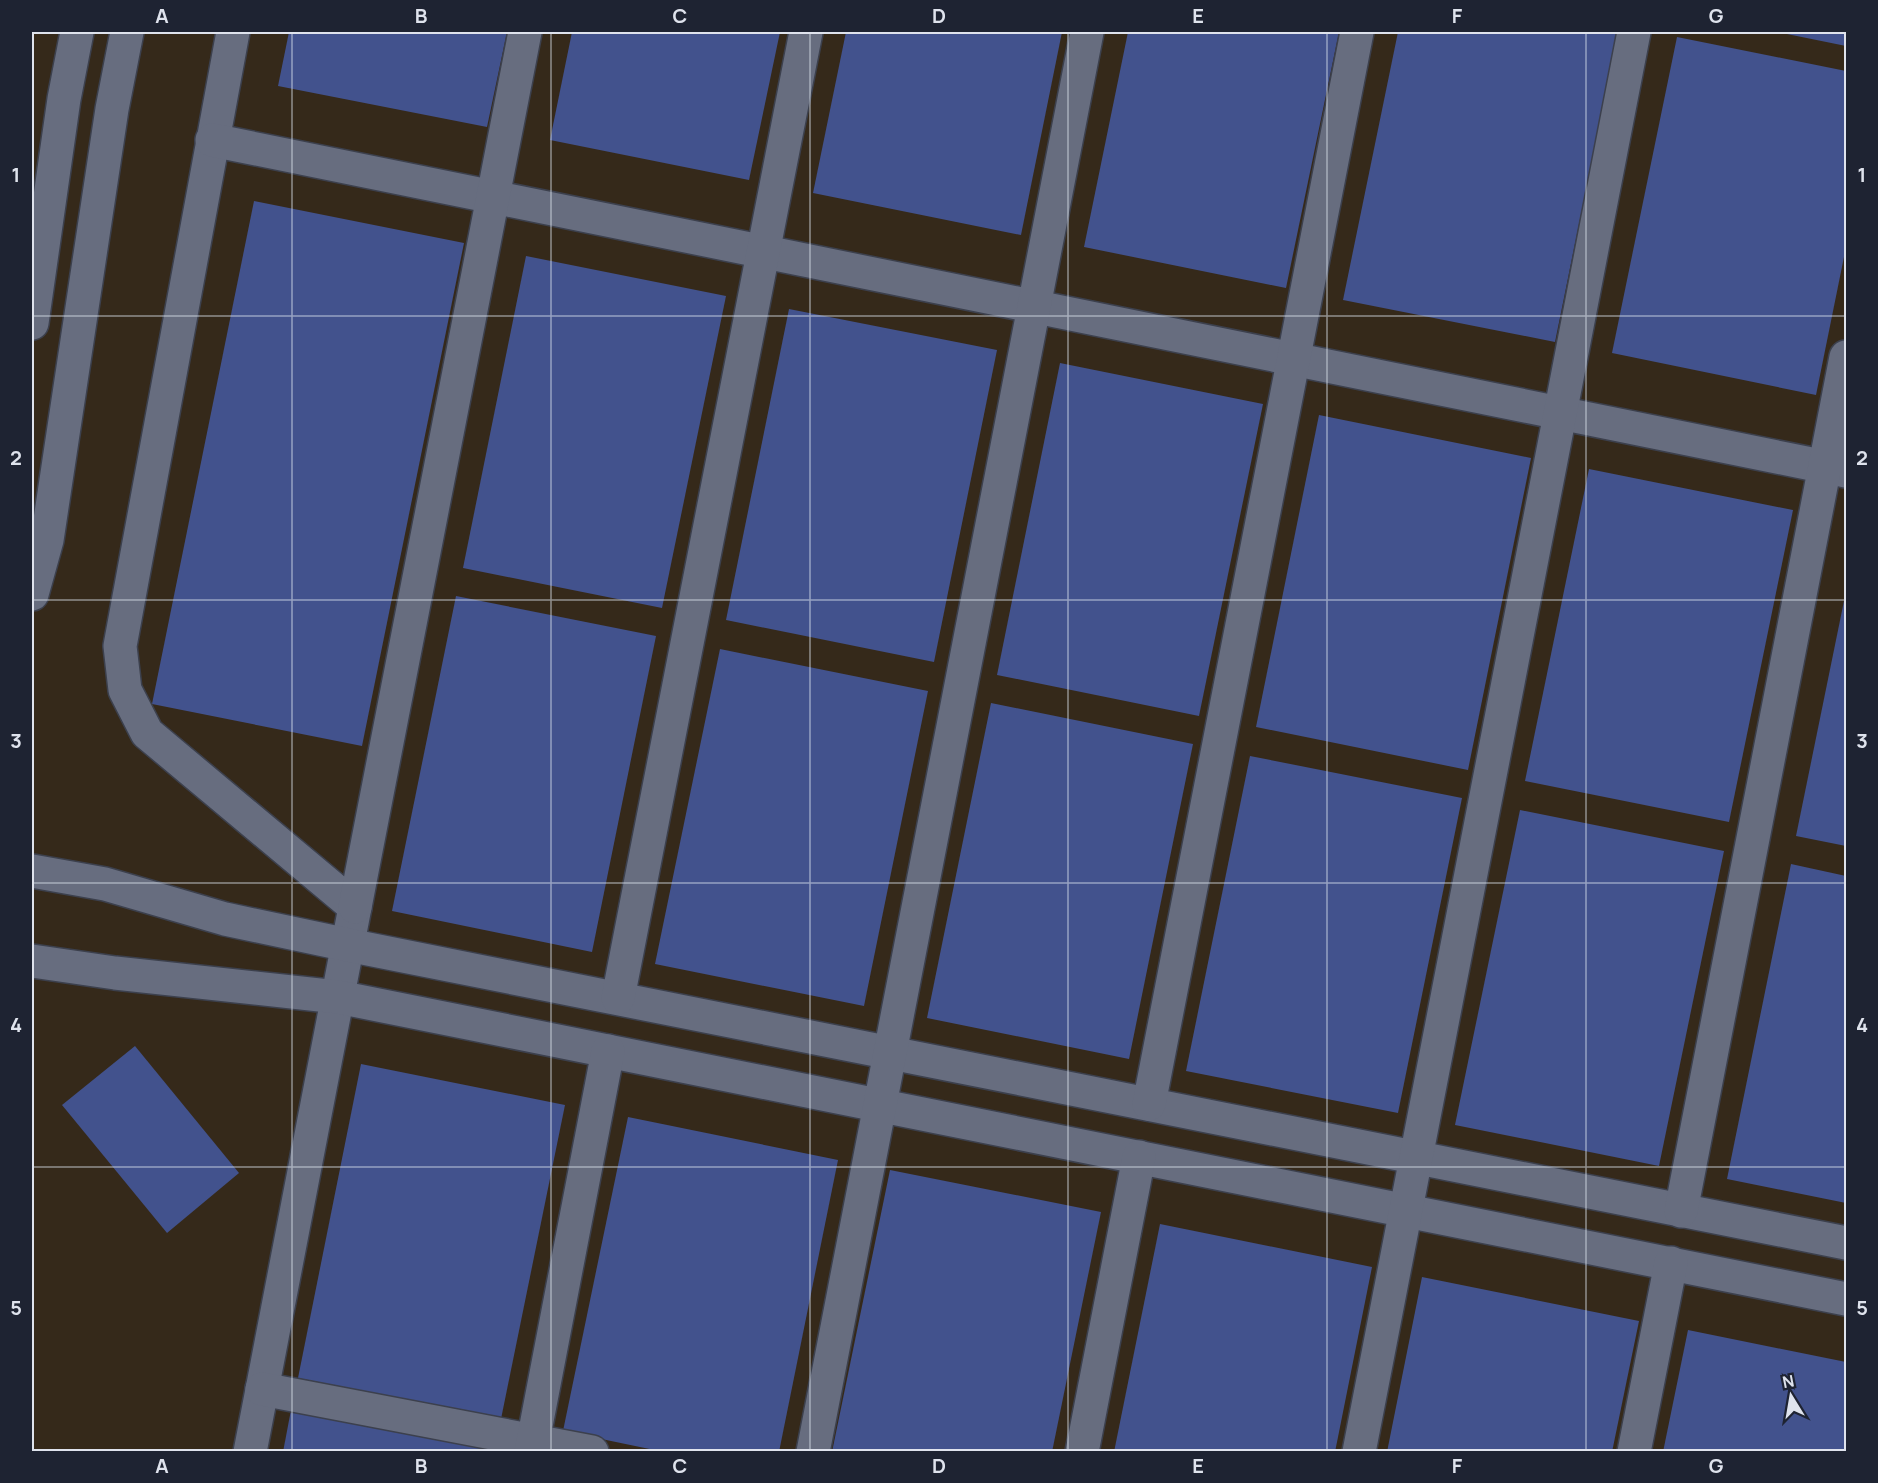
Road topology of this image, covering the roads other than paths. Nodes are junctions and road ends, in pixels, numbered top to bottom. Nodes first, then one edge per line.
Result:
1 (77, 32) edge
2 (127, 32) edge
3 (233, 32) edge
4 (525, 32) edge
5 (806, 32) edge
6 (1087, 32) edge
7 (1358, 32) edge
8 (1634, 32) edge
9 (212, 140) junction
10 (494, 196) junction
11 (764, 251) junction
12 (1034, 306) junction
13 (32, 323) edge
14 (1846, 357) edge
15 (1294, 359) junction
16 (1560, 413) junction
17 (1836, 468) edge
18 (32, 594) edge
19 (32, 871) edge
20 (355, 907) junction
21 (348, 945) junction
22 (32, 961) edge
23 (338, 998) junction
24 (618, 998) junction
25 (608, 1051) junction
26 (890, 1053) junction
27 (1149, 1104) junction
28 (879, 1106) junction
29 (1139, 1157) junction
30 (1416, 1158) junction
31 (1406, 1210) junction
32 (1681, 1211) junction
33 (1846, 1243) edge
34 (1671, 1263) junction
35 (1846, 1299) edge
36 (262, 1389) junction
37 (532, 1446) edge
38 (250, 1452) edge
39 (592, 1452) edge
40 (813, 1452) edge
41 (1082, 1452) edge
42 (1359, 1452) edge
43 (1634, 1452) edge

1 - 13 street
2 - 18 street
3 - 9 street
4 - 10 street
5 - 11 street
6 - 12 street
7 - 15 street
8 - 16 street
9 - 10 street
9 - 20 street
10 - 11 street
10 - 20 street
11 - 12 street
11 - 24 street
12 - 15 street
12 - 26 street
14 - 17 street
15 - 16 street
15 - 27 street
16 - 17 street
16 - 30 street
17 - 32 street
19 - 21 street
20 - 21 street
21 - 23 street
21 - 24 street
22 - 23 street
23 - 25 street
23 - 36 street
24 - 26 street
25 - 28 street
25 - 37 street
26 - 27 street
26 - 28 street
27 - 30 street
28 - 29 street
28 - 40 street
29 - 31 street
29 - 41 street
30 - 31 street
30 - 32 street
31 - 34 street
31 - 42 street
32 - 33 street
34 - 35 street
34 - 43 street
36 - 37 street
36 - 38 street
37 - 39 street

